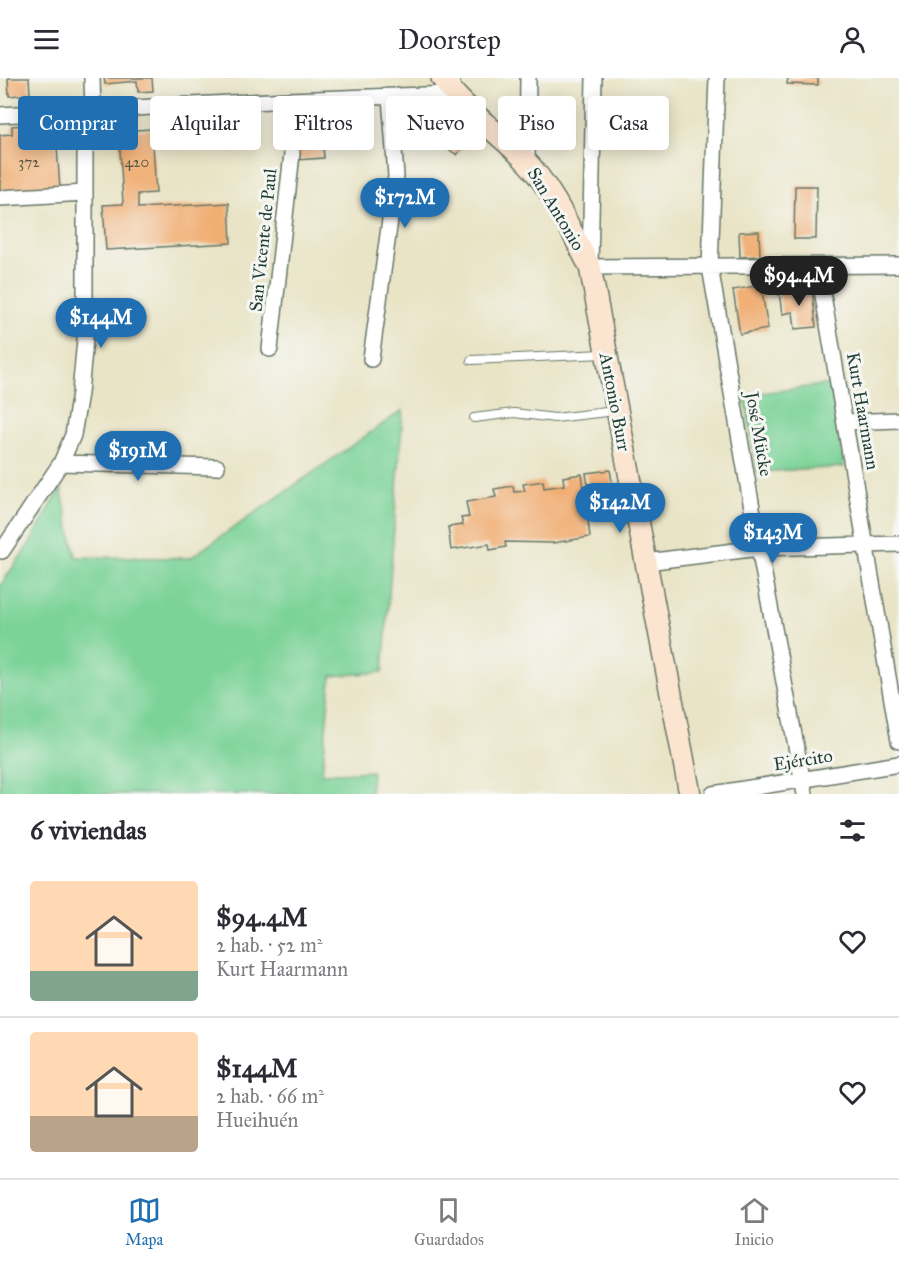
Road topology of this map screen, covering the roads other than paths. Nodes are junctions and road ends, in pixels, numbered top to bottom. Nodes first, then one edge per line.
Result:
1 (92, 78) edge
2 (528, 78) edge
3 (594, 78) edge
4 (717, 78) edge
5 (449, 83) edge
6 (93, 96) edge
7 (394, 96) edge
8 (273, 101) edge
9 (138, 108) edge
10 (18, 114) edge
11 (0, 115) edge
12 (85, 150) edge
13 (292, 150) edge
14 (394, 150) edge
15 (527, 162) junction
16 (86, 193) junction
17 (0, 198) edge
18 (899, 265) edge
19 (818, 266) junction
20 (590, 267) junction
21 (710, 267) junction
22 (270, 349) dead end
23 (605, 354) junction
24 (371, 359) dead end
25 (471, 360) dead end
26 (616, 411) junction
27 (474, 418) dead end
28 (899, 420) edge
29 (845, 422) junction
30 (61, 463) junction
31 (217, 467) dead end
32 (866, 544) junction
33 (899, 544) edge
34 (759, 548) junction
35 (2, 551) dead end
36 (646, 562) junction
37 (899, 741) edge
38 (899, 764) edge
39 (804, 787) edge
40 (690, 794) edge
41 (713, 794) edge

1 - 6 street
2 - 15 street
3 - 20 street, Antonio Burr
4 - 21 street, José Mücke
5 - 7 street
5 - 15 street, San Antonio
8 - 9 street
10 - 11 street
12 - 16 street
13 - 22 street, San Vicente de Paul
14 - 24 street
15 - 20 street, San Antonio
16 - 17 street
16 - 30 street
18 - 19 street
19 - 21 street
19 - 29 street, Kurt Haarmann
20 - 21 street
20 - 23 street, Antonio Burr
21 - 34 street, José Mücke
23 - 25 lane
23 - 26 street, Antonio Burr
26 - 27 lane
26 - 36 street, Antonio Burr
28 - 29 street
29 - 32 street, Kurt Haarmann
30 - 31 street
30 - 35 street
32 - 33 street
32 - 34 street
32 - 37 street, Kurt Haarmann
34 - 36 street
34 - 39 street, José Mücke
36 - 40 street, Antonio Burr
38 - 39 street, Ejército
39 - 41 street, Ejército

